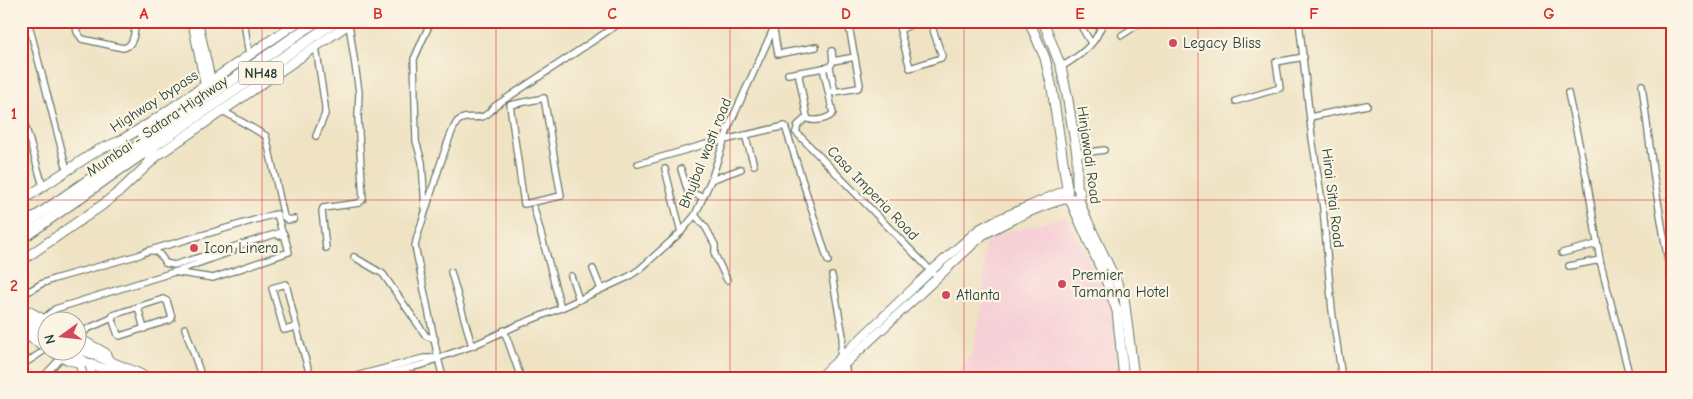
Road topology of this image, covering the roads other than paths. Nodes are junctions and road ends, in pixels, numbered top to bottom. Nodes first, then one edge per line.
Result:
1 (28, 21) edge
2 (75, 21) edge
3 (136, 21) edge
4 (192, 21) edge
5 (198, 21) edge
6 (244, 21) edge
7 (299, 21) edge
8 (317, 21) edge
9 (336, 21) edge
10 (431, 21) edge
11 (623, 21) edge
12 (777, 21) edge
13 (848, 21) edge
14 (898, 21) edge
15 (918, 21) edge
16 (930, 21) edge
17 (1029, 21) edge
18 (1078, 21) edge
19 (1144, 21) edge
20 (1300, 21) edge
21 (351, 23) edge
22 (1044, 23) edge
23 (1101, 23) edge
24 (774, 30) junction
25 (900, 30) junction
26 (1034, 30) junction
27 (1122, 34) dead end
28 (198, 38) junction
29 (1092, 43) junction
30 (316, 47) junction
31 (816, 47) dead end
32 (832, 51) dead end
33 (249, 55) junction
34 (1304, 56) junction
35 (855, 57) junction
36 (834, 60) junction
37 (1061, 67) junction
38 (826, 68) junction
39 (800, 73) junction
40 (788, 74) dead end
41 (208, 83) junction
42 (1642, 85) dead end
43 (522, 90) junction
44 (832, 93) junction
45 (1568, 93) dead end
46 (1236, 101) dead end
47 (526, 102) junction
48 (1367, 105) dead end
49 (21, 111) edge
50 (223, 111) junction
51 (807, 117) junction
52 (1310, 117) junction
53 (156, 119) junction
54 (172, 121) junction
55 (144, 127) junction
56 (796, 132) junction
57 (173, 133) junction
58 (192, 133) junction
59 (745, 135) junction
60 (788, 135) junction
61 (316, 136) dead end
62 (143, 141) junction
63 (724, 141) junction
64 (153, 147) junction
65 (1104, 150) dead end
66 (1077, 154) junction
67 (149, 162) junction
68 (638, 164) dead end
69 (754, 165) dead end
70 (665, 169) dead end
71 (681, 169) dead end
72 (741, 169) dead end
73 (68, 170) junction
74 (711, 180) junction
75 (43, 186) junction
76 (1073, 188) junction
77 (703, 197) junction
78 (1075, 198) junction
79 (21, 201) edge
80 (534, 208) dead end
81 (426, 213) junction
82 (694, 215) junction
83 (294, 219) dead end
84 (21, 227) edge
85 (681, 232) junction
86 (21, 239) edge
87 (1597, 244) junction
88 (326, 248) dead end
89 (146, 250) junction
90 (1562, 253) dead end
91 (354, 257) dead end
92 (1600, 260) junction
93 (21, 261) edge
94 (828, 261) dead end
95 (1569, 266) dead end
96 (593, 269) dead end
97 (174, 272) junction
98 (451, 272) dead end
99 (934, 274) junction
100 (571, 276) dead end
101 (832, 276) dead end
102 (727, 280) dead end
103 (1672, 285) edge
104 (601, 289) junction
105 (21, 296) edge
106 (579, 300) junction
107 (21, 307) edge
108 (138, 307) junction
109 (561, 308) junction
110 (52, 312) edge
111 (21, 315) edge
112 (38, 316) edge
113 (112, 318) junction
114 (21, 323) edge
115 (38, 324) edge
116 (296, 327) junction
117 (185, 328) dead end
118 (88, 329) edge
119 (144, 329) junction
120 (504, 330) junction
121 (21, 332) edge
122 (38, 333) edge
123 (435, 339) junction
124 (38, 342) edge
125 (88, 346) edge
126 (472, 346) junction
127 (38, 355) edge
128 (438, 358) junction
129 (840, 361) junction
130 (58, 362) edge
131 (80, 362) edge
132 (84, 362) edge
133 (89, 364) junction
134 (21, 366) edge
135 (109, 366) junction
136 (847, 376) edge
137 (45, 378) edge
138 (84, 378) edge
139 (93, 378) edge
140 (128, 378) edge
141 (146, 378) edge
142 (202, 378) edge
143 (311, 378) edge
144 (348, 378) edge
145 (368, 378) edge
146 (443, 378) edge
147 (522, 378) edge
148 (819, 378) edge
149 (830, 378) edge
150 (1124, 378) edge
151 (1134, 378) edge
152 (1342, 378) edge
153 (1630, 378) edge

1 - 73 street
2 - 3 street
4 - 28 main road
5 - 28 main road
6 - 33 street
7 - 33 main road, Highway bypass
8 - 54 highway, Mumbai - Satara Highway / NH48
9 - 57 highway, Mumbai - Satara Highway / NH48
10 - 81 street
11 - 43 street
12 - 24 street, Bhujbal wasti road
13 - 35 street
14 - 25 street
15 - 25 street
16 - 25 street
17 - 26 main road, Hinjawadi Road
18 - 29 street
19 - 27 street
20 - 34 street, Hirai Sitai Road
21 - 30 main road
21 - 88 street
22 - 26 main road
22 - 37 main road, Hinjawadi Road
23 - 29 street
24 - 31 street
24 - 63 street, Bhujbal wasti road
26 - 76 main road, Hinjawadi Road
28 - 41 main road
29 - 37 street
30 - 50 main road
30 - 61 street
32 - 36 street
33 - 41 main road, Highway bypass
34 - 46 street
34 - 52 street, Hirai Sitai Road
35 - 36 street
35 - 44 street
36 - 38 street
37 - 66 main road, Hinjawadi Road
38 - 39 street
38 - 44 street
39 - 40 street
39 - 51 street
41 - 53 main road, Highway bypass
42 - 103 street
43 - 47 street
43 - 81 street
44 - 51 street
45 - 87 street
47 - 47 street
48 - 52 street
49 - 75 street
50 - 58 main road
50 - 83 street
51 - 56 street
52 - 152 street, Hirai Sitai Road
53 - 54 highway
53 - 55 main road, Highway bypass
54 - 62 highway, Mumbai - Satara Highway / NH48
55 - 62 highway
55 - 73 main road, Highway bypass
56 - 60 street
56 - 99 street, Casa Imperia Road
57 - 58 highway
57 - 64 highway, Mumbai - Satara Highway / NH48
58 - 67 main road
59 - 60 street
59 - 63 street
59 - 69 street
60 - 94 street
62 - 84 highway, Mumbai - Satara Highway / NH48
63 - 68 street
63 - 74 street, Bhujbal wasti road
64 - 67 highway
64 - 86 highway, Mumbai - Satara Highway / NH48
65 - 66 street
66 - 76 main road, Hinjawadi Road
67 - 93 main road
70 - 85 street
71 - 77 street
72 - 74 street
73 - 75 main road, Highway bypass
74 - 77 street, Bhujbal wasti road
75 - 79 main road, Highway bypass
76 - 78 main road
76 - 99 main road
77 - 82 street, Bhujbal wasti road
78 - 99 main road
78 - 150 main road
78 - 151 main road, Hinjawadi Road
80 - 109 street
81 - 123 street
82 - 85 street, Bhujbal wasti road
82 - 102 street
85 - 104 street, Bhujbal wasti road
87 - 90 street
87 - 92 street
89 - 89 street
89 - 105 street
91 - 123 street
92 - 95 street
92 - 153 street
96 - 104 street
97 - 97 street
97 - 110 street
98 - 126 street
99 - 129 main road
100 - 106 street
101 - 129 street
104 - 106 street, Bhujbal wasti road
106 - 109 street, Bhujbal wasti road
107 - 112 main road
108 - 113 street
108 - 119 street
108 - 119 street
109 - 120 street, Bhujbal wasti road
111 - 115 main road
113 - 118 street
113 - 119 street
114 - 122 main road
116 - 116 street
116 - 143 street
117 - 142 street
120 - 126 street, Bhujbal wasti road
120 - 147 street
121 - 124 main road
123 - 128 street
125 - 135 main road
126 - 128 street, Bhujbal wasti road
127 - 134 street
128 - 144 street, Bhujbal wasti road
128 - 145 street, Bhujbal wasti road
128 - 146 street
129 - 136 street
129 - 148 main road
129 - 149 main road
130 - 137 street
131 - 138 main road
132 - 133 main road
133 - 135 main road
133 - 139 main road
135 - 140 main road
135 - 141 main road

